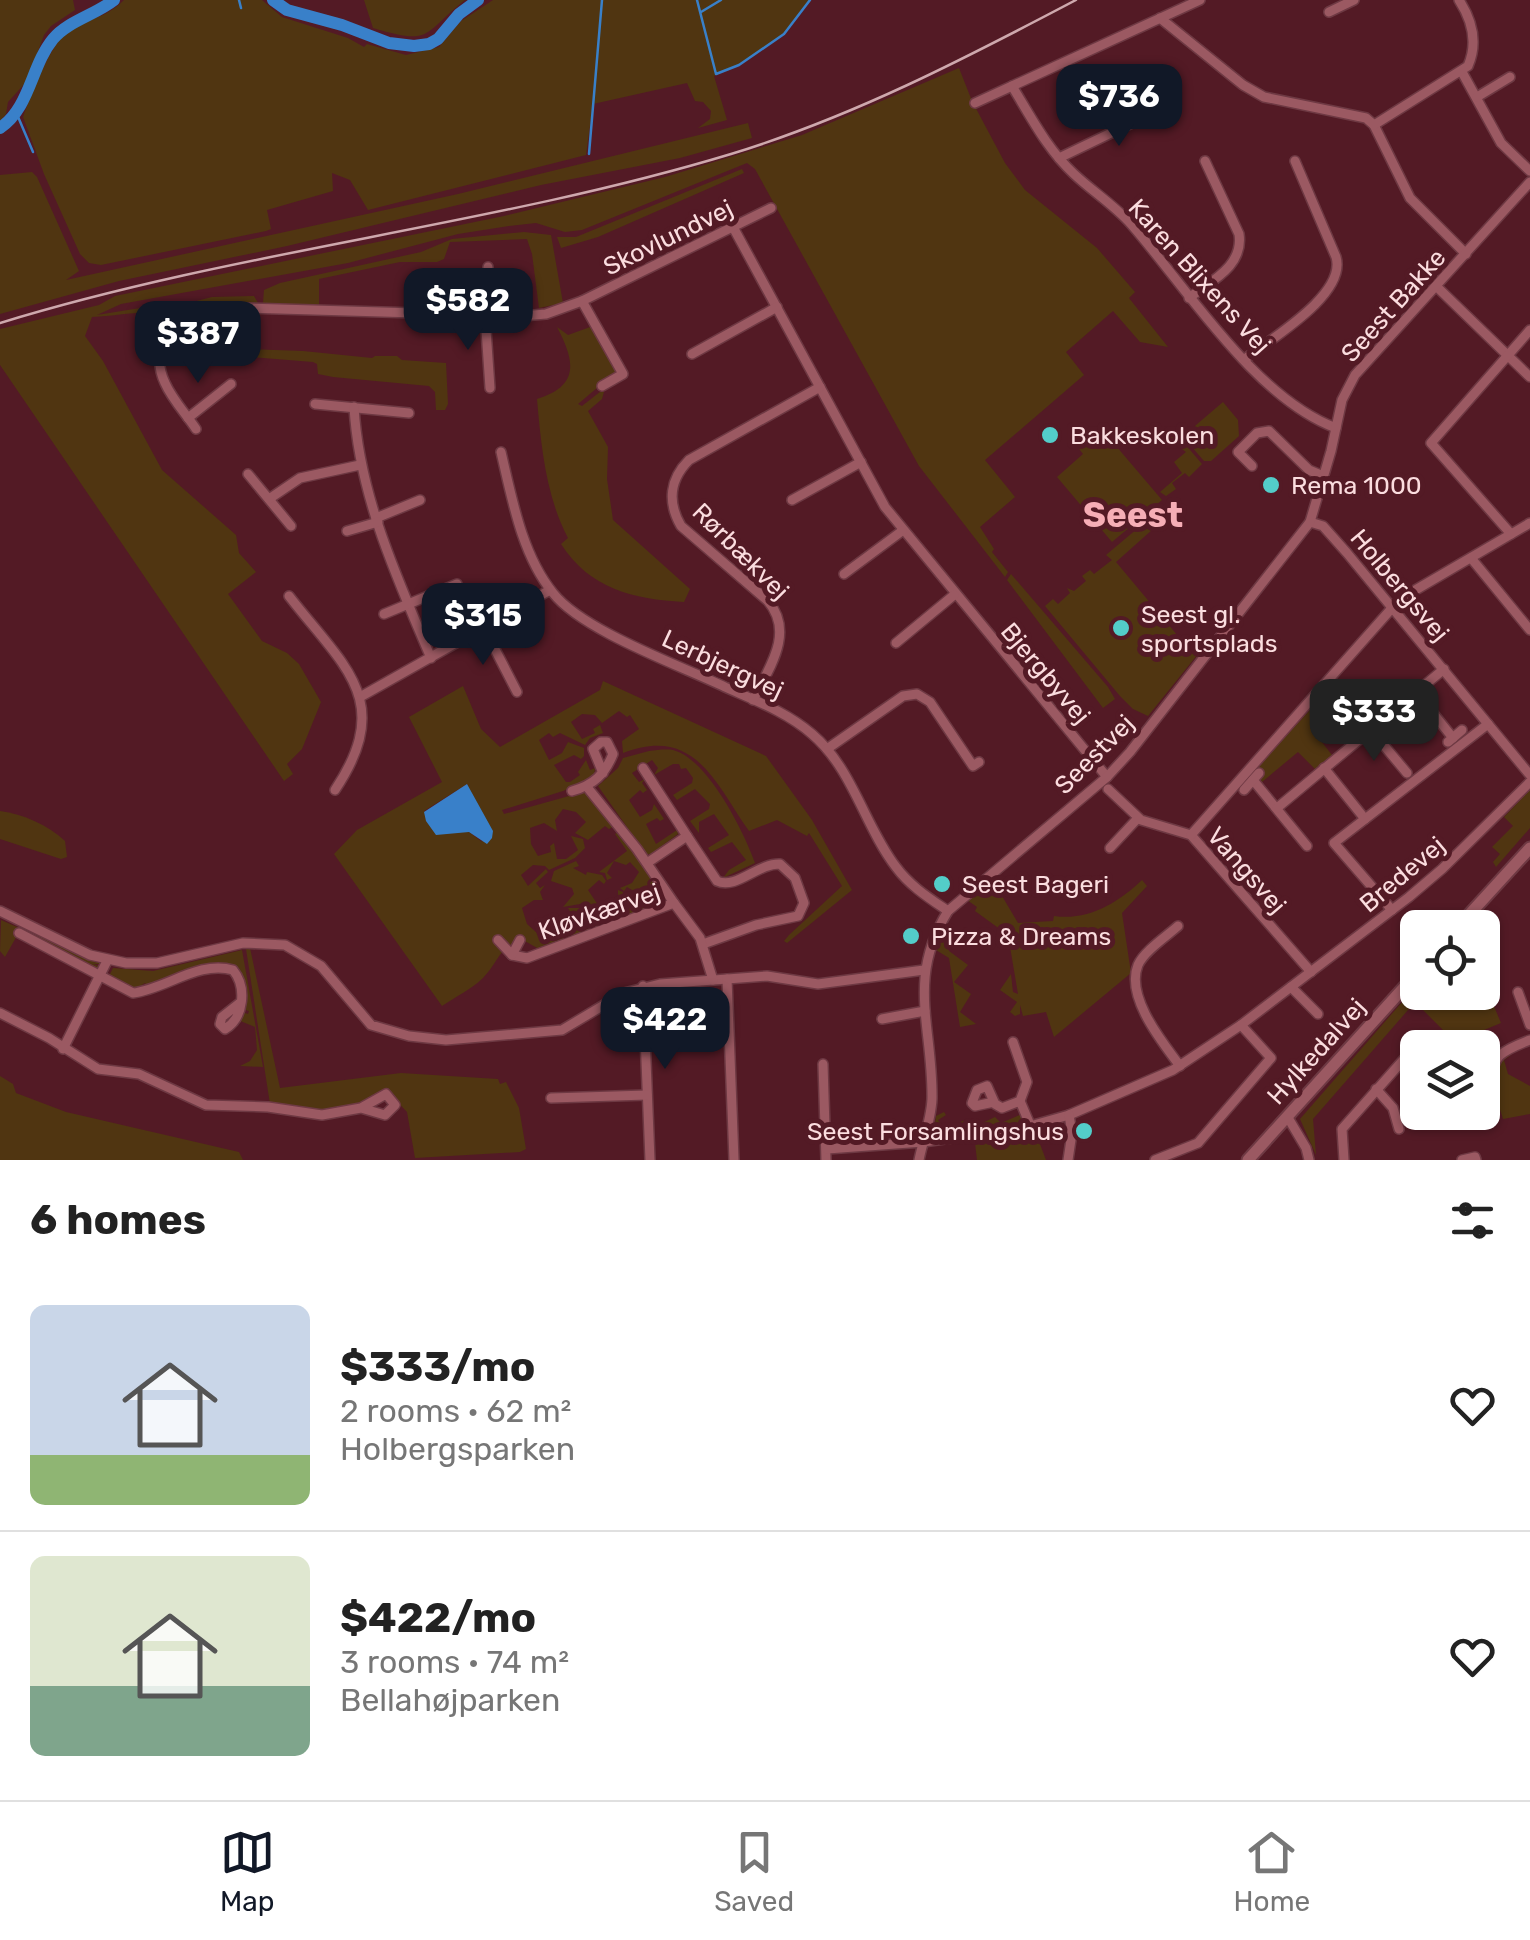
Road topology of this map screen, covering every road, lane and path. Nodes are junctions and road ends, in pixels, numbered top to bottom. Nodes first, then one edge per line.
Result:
1 (1200, 0) edge
2 (1354, 0) edge
3 (1459, 0) edge
4 (1329, 12) dead end
5 (1160, 18) junction
6 (1462, 72) junction
7 (1510, 77) dead end
8 (1012, 86) junction
9 (1477, 96) junction
10 (975, 103) dead end
11 (1163, 108) dead end
12 (1374, 125) junction
13 (1058, 158) junction
14 (1205, 161) dead end
15 (1295, 161) dead end
16 (1530, 170) edge
17 (1530, 182) edge
18 (771, 208) dead end
19 (733, 227) junction
20 (1466, 254) junction
21 (488, 267) dead end
22 (1436, 286) junction
23 (1190, 298) junction
24 (582, 301) junction
25 (777, 307) junction
26 (486, 315) junction
27 (1530, 330) edge
28 (692, 354) dead end
29 (1507, 355) junction
30 (1245, 359) junction
31 (1530, 378) edge
32 (231, 384) dead end
33 (602, 386) dead end
34 (820, 387) junction
35 (490, 388) dead end
36 (315, 404) dead end
37 (354, 408) junction
38 (409, 413) dead end
39 (188, 418) junction
40 (1336, 428) junction
41 (196, 429) dead end
42 (500, 452) dead end
43 (862, 462) junction
44 (360, 465) junction
45 (1252, 466) dead end
46 (248, 474) dead end
47 (1324, 476) junction
48 (269, 500) junction
49 (420, 500) dead end
50 (792, 500) dead end
51 (377, 520) junction
52 (1310, 522) junction
53 (1530, 523) edge
54 (291, 526) dead end
55 (902, 530) junction
56 (347, 531) dead end
57 (1511, 534) junction
58 (1471, 558) junction
59 (844, 574) dead end
60 (457, 584) dead end
61 (550, 590) junction
62 (954, 595) junction
63 (288, 596) dead end
64 (408, 604) junction
65 (1392, 606) junction
66 (384, 614) dead end
67 (484, 628) junction
68 (1530, 630) edge
69 (896, 643) dead end
70 (431, 658) junction
71 (1444, 669) junction
72 (517, 692) dead end
73 (1416, 692) junction
74 (360, 697) junction
75 (754, 700) junction
76 (1326, 706) dead end
77 (1488, 724) junction
78 (1370, 730) junction
79 (1462, 730) dead end
80 (1358, 740) junction
81 (827, 749) junction
82 (979, 762) dead end
83 (643, 768) dead end
84 (1324, 768) junction
85 (602, 773) dead end
86 (1407, 774) dead end
87 (1106, 777) junction
88 (1530, 779) edge
89 (587, 787) junction
90 (1108, 789) dead end
91 (335, 790) dead end
92 (1244, 790) dead end
93 (572, 791) dead end
94 (1277, 808) junction
95 (1138, 818) junction
96 (1365, 819) junction
97 (1191, 835) junction
98 (687, 836) junction
99 (1110, 848) dead end
100 (1530, 848) edge
101 (1293, 850) dead end
102 (646, 863) junction
103 (674, 903) junction
104 (1392, 910) junction
105 (1473, 910) edge
106 (948, 911) junction
107 (0, 912) edge
108 (1178, 926) dead end
109 (19, 934) dead end
110 (498, 940) dead end
111 (520, 940) dead end
112 (702, 944) junction
113 (512, 955) junction
114 (107, 961) junction
115 (924, 970) junction
116 (1311, 972) junction
117 (99, 978) junction
118 (727, 979) junction
119 (714, 980) junction
120 (642, 986) junction
121 (1292, 987) junction
122 (1400, 992) edge
123 (1518, 992) dead end
124 (241, 1002) dead end
125 (925, 1011) junction
126 (0, 1013) edge
127 (1318, 1014) dead end
128 (882, 1019) dead end
129 (1241, 1025) junction
130 (1530, 1025) edge
131 (1530, 1040) edge
132 (1013, 1042) dead end
133 (64, 1049) junction
134 (1500, 1054) edge
135 (1400, 1062) edge
136 (823, 1064) dead end
137 (1180, 1066) junction
138 (1376, 1090) junction
139 (647, 1094) junction
140 (551, 1098) dead end
141 (1020, 1101) junction
142 (994, 1102) dead end
143 (361, 1108) dead end
144 (1069, 1114) junction
145 (1287, 1116) junction
146 (1031, 1126) junction
147 (1398, 1128) dead end
148 (923, 1142) junction
149 (826, 1154) edge
150 (650, 1160) edge
151 (734, 1160) edge
152 (919, 1160) edge
153 (1068, 1160) edge
154 (1155, 1160) edge
155 (1248, 1160) edge
156 (1309, 1160) edge
157 (1344, 1160) edge
158 (1462, 1160) edge
159 (1476, 1160) edge

1 - 5 street
2 - 4 street
3 - 6 street
5 - 8 street
5 - 12 street
6 - 9 street
6 - 12 street
7 - 9 street
8 - 10 street
8 - 13 street, Karen Blixens Vej
9 - 16 street
11 - 13 street
12 - 20 street
13 - 23 street, Karen Blixens Vej
14 - 23 street
15 - 30 street
17 - 20 street, Seest Bakke
18 - 19 street, Skovlundvej
19 - 24 street, Skovlundvej
19 - 25 street, Bjergbyvej
20 - 22 street, Seest Bakke
21 - 26 street
22 - 29 street
22 - 40 street, Seest Bakke
23 - 30 street, Karen Blixens Vej
24 - 26 street, Skovlundvej
24 - 33 street, Skovlundvej
25 - 28 street
25 - 34 street, Bjergbyvej
26 - 35 street
26 - 39 street, Skovlundvej
27 - 29 street
29 - 31 street
29 - 57 street
30 - 40 street, Karen Blixens Vej
32 - 39 street
34 - 43 street, Bjergbyvej
34 - 75 street, Rørbækvej
36 - 37 street
37 - 38 street
37 - 44 street
39 - 41 street, Skovlundvej
40 - 47 street, Seest Bakke
42 - 61 street, Lerbjergvej
43 - 50 street
43 - 55 street, Bjergbyvej
44 - 48 street
44 - 51 street
45 - 47 street
46 - 48 street
47 - 52 street, Seest Bakke
48 - 54 street
49 - 51 street
51 - 56 street
51 - 64 street
52 - 65 street, Holbergsvej
52 - 87 street, Seestvej
53 - 57 street
55 - 59 street
55 - 62 street, Bjergbyvej
57 - 58 street
58 - 65 street
58 - 68 street
60 - 64 street
61 - 67 street
61 - 75 street, Lerbjergvej
62 - 69 street
62 - 87 street, Bjergbyvej
63 - 74 street
64 - 66 street
64 - 70 street
65 - 71 street, Holbergsvej
65 - 97 street
67 - 70 street
67 - 72 street
70 - 74 street
71 - 73 street
71 - 77 street, Holbergsvej
73 - 78 street
73 - 79 street
74 - 91 street
75 - 81 street, Lerbjergvej
76 - 80 street
77 - 88 street, Holbergsvej
77 - 96 street
78 - 80 street
78 - 86 street
80 - 84 street
81 - 82 street
81 - 106 street, Lerbjergvej
83 - 98 street
84 - 94 street
84 - 96 street
85 - 89 street
87 - 106 street, Seestvej
88 - 104 street, Bredevej
89 - 93 street
89 - 102 street
90 - 95 street, Vangsvej
92 - 94 street
94 - 101 street
95 - 97 street, Vangsvej
95 - 99 street
96 - 104 street
97 - 116 street, Vangsvej
98 - 102 street
98 - 112 street
100 - 105 street
102 - 103 street
103 - 112 street, Kløvkærvej
103 - 113 street, Kløvkærvej
104 - 116 street, Bredevej
106 - 115 street, Seestvej
107 - 114 street
108 - 137 street
109 - 117 street
110 - 113 street, Kløvkærvej
111 - 113 street, Kløvkærvej
112 - 119 street, Kløvkærvej
114 - 117 street
114 - 120 street
115 - 118 street
115 - 125 street, Seestvej
116 - 121 street, Bredevej
117 - 124 street
117 - 133 street
118 - 119 street
118 - 151 street
119 - 120 street
120 - 139 street
121 - 127 street
121 - 129 street, Bredevej
122 - 145 street, Hylkedalvej
123 - 130 street
125 - 128 street
125 - 148 street, Seestvej
126 - 133 street
129 - 137 street, Bredevej
129 - 154 street
131 - 134 street
132 - 141 street
133 - 143 street
135 - 138 street
136 - 149 street
137 - 144 street, Bredevej
138 - 147 street
138 - 157 street
139 - 140 street
139 - 150 street
141 - 142 street
141 - 146 street
144 - 146 street, Bredevej
144 - 153 street
145 - 155 street, Hylkedalvej
145 - 156 street
146 - 148 street, Bredevej
148 - 149 street, Bredevej
148 - 152 street, Seestvej
158 - 159 street

